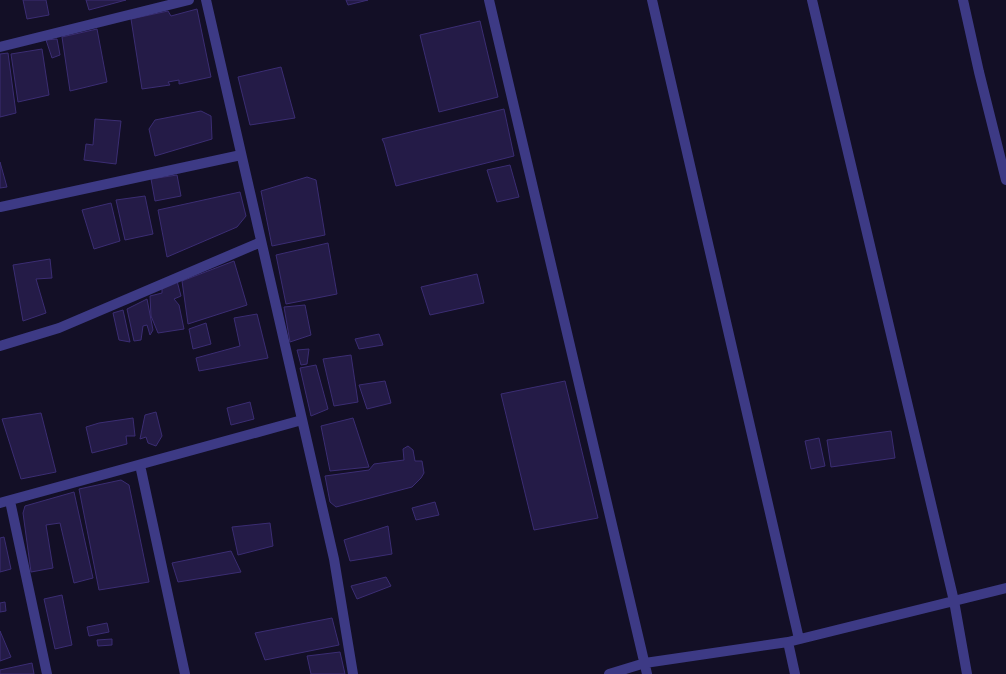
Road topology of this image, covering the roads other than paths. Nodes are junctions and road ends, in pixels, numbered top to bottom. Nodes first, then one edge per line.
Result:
1 (189, 0) edge
2 (206, 0) edge
3 (489, 0) edge
4 (652, 0) edge
5 (812, 0) edge
6 (963, 0) edge
7 (0, 47) edge
8 (241, 155) junction
9 (1006, 180) edge
10 (0, 207) edge
11 (261, 242) junction
12 (0, 346) edge
13 (302, 420) junction
14 (140, 465) junction
15 (5, 502) edge
16 (1006, 588) edge
17 (954, 601) junction
18 (799, 639) junction
19 (788, 642) junction
20 (645, 663) junction
21 (47, 674) edge
22 (185, 674) edge
23 (353, 674) edge
24 (609, 674) edge
25 (647, 674) edge
26 (795, 674) edge
27 (966, 674) edge

1 - 7 street
2 - 8 street
3 - 20 street
4 - 18 street
5 - 17 street
6 - 9 street
8 - 10 street
8 - 11 street
11 - 12 street
11 - 13 street
13 - 14 street
13 - 23 street
14 - 15 street
14 - 22 street
15 - 21 street
16 - 17 street
17 - 18 street
17 - 27 street
18 - 19 street
19 - 20 street
19 - 26 street
20 - 24 street
20 - 25 street

